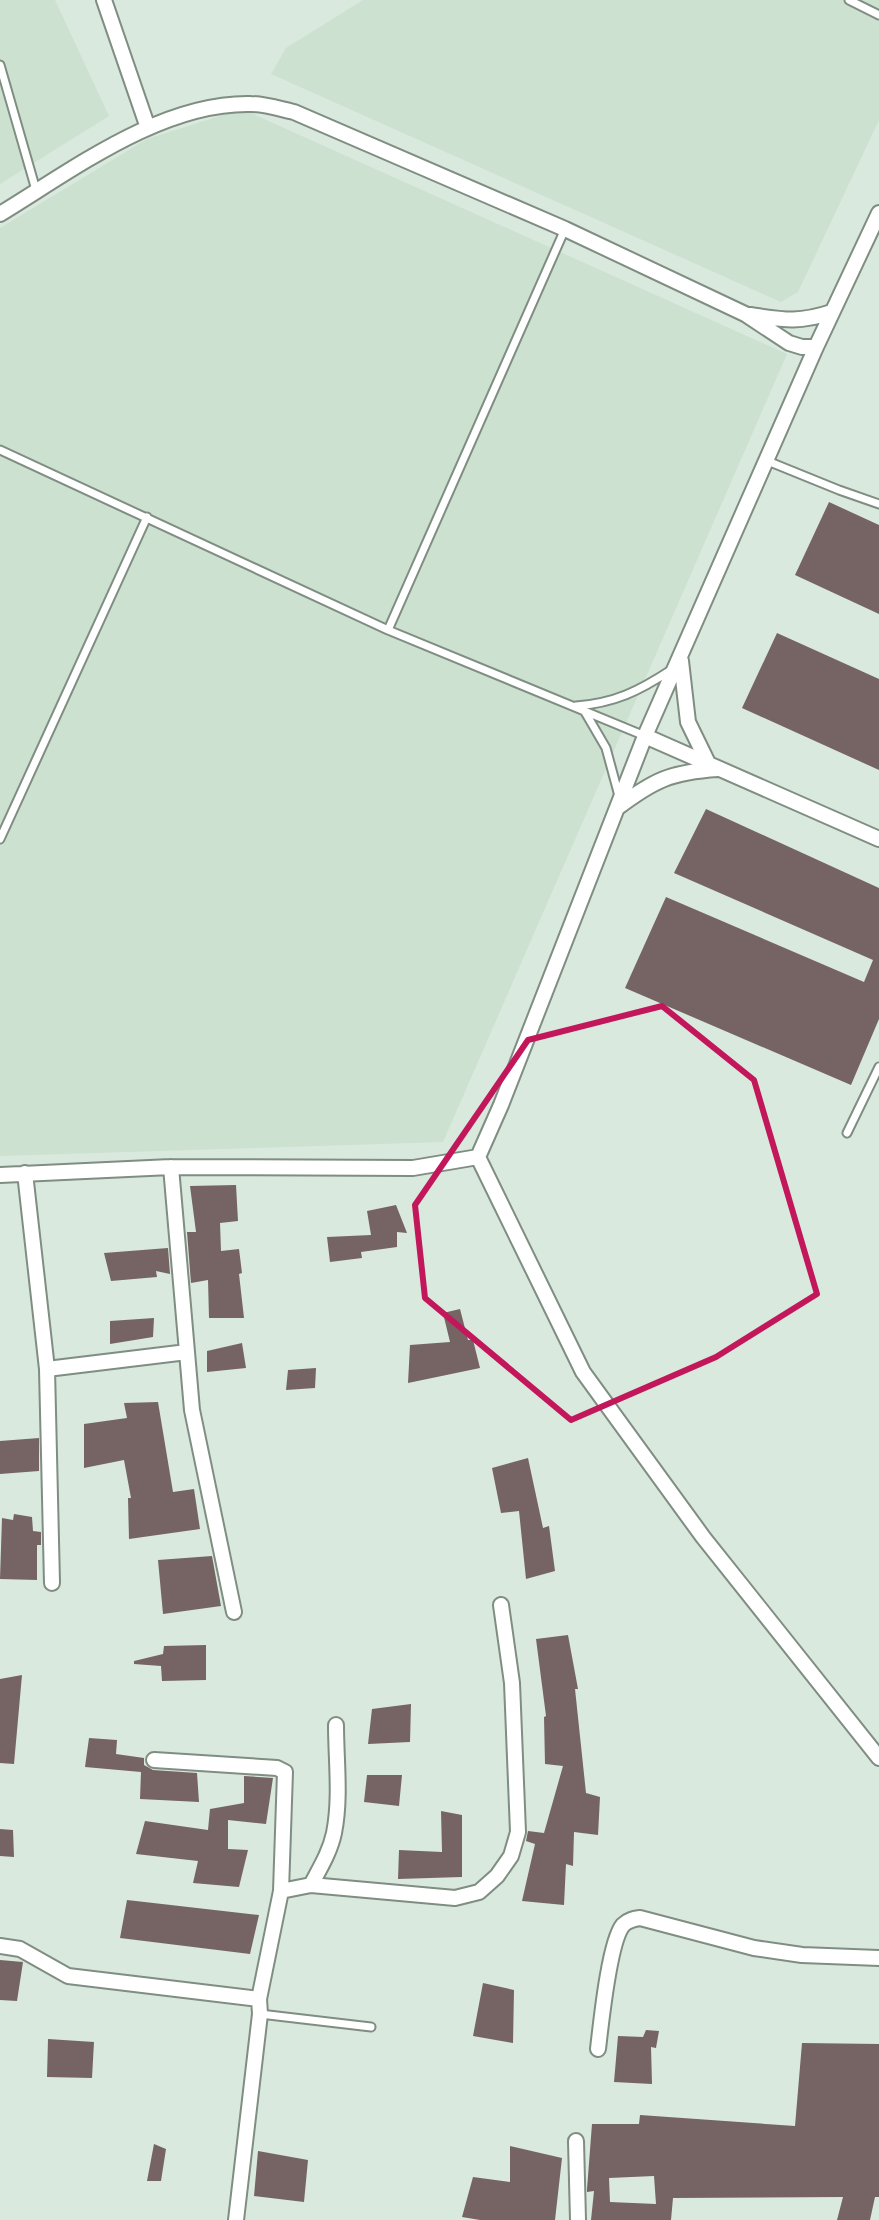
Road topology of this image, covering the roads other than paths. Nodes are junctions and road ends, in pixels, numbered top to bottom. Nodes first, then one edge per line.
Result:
1 (104, 0) edge
2 (849, 0) edge
3 (879, 15) edge
4 (0, 65) edge
5 (148, 128) junction
6 (36, 192) junction
7 (879, 213) edge
8 (0, 214) edge
9 (565, 229) junction
10 (832, 312) junction
11 (745, 314) junction
12 (816, 347) junction
13 (0, 450) edge
14 (765, 460) junction
15 (879, 504) edge
16 (147, 517) junction
17 (388, 630) junction
18 (678, 661) junction
19 (574, 706) junction
20 (583, 710) junction
21 (645, 736) junction
22 (714, 766) junction
23 (618, 804) junction
24 (0, 839) edge
25 (879, 839) edge
26 (879, 1067) edge
27 (847, 1133) dead end
28 (478, 1157) junction
29 (171, 1167) junction
30 (25, 1173) junction
31 (0, 1175) edge
32 (187, 1352) junction
33 (47, 1369) junction
34 (52, 1583) dead end
35 (501, 1605) dead end
36 (234, 1612) dead end
37 (336, 1725) dead end
38 (879, 1758) edge
39 (154, 1760) dead end
40 (311, 1885) junction
41 (281, 1891) junction
42 (0, 1946) edge
43 (879, 1958) edge
44 (260, 2007) junction
45 (371, 2027) dead end
46 (598, 2049) dead end
47 (576, 2141) dead end
48 (236, 2220) edge
49 (578, 2220) edge

1 - 5 street
2 - 3 lane
4 - 6 lane
5 - 6 street
5 - 9 street
6 - 8 street
7 - 10 street
9 - 11 street
9 - 17 lane
10 - 11 street
10 - 12 street
11 - 12 street
12 - 14 street
13 - 16 lane
14 - 15 lane
14 - 18 street
16 - 17 lane
16 - 24 lane
17 - 19 lane
18 - 19 lane
18 - 21 street
18 - 22 street
19 - 20 lane
20 - 21 lane
20 - 23 lane
21 - 22 street
21 - 23 street
22 - 23 street
22 - 25 street
23 - 28 street
26 - 27 lane
28 - 29 street
28 - 38 street
29 - 30 street
29 - 32 street
30 - 31 street
30 - 33 street
32 - 33 street
32 - 36 street
33 - 34 street
35 - 40 street
37 - 40 street
39 - 41 street
40 - 41 street
41 - 44 street
42 - 44 street
43 - 46 street
44 - 45 lane
44 - 48 street
47 - 49 street

